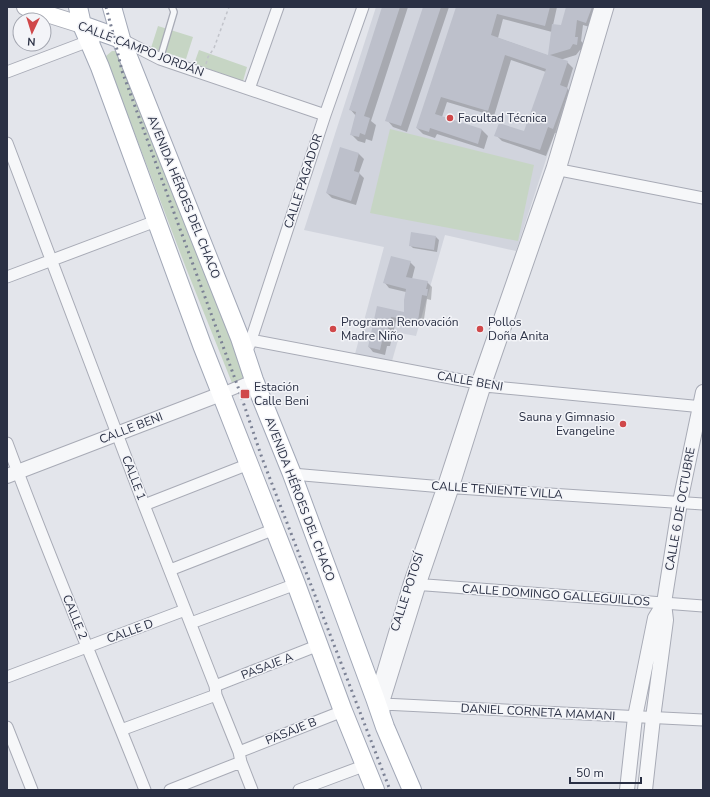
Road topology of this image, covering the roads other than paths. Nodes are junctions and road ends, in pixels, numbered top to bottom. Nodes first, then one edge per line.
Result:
1 (25, 7) edge
2 (78, 7) edge
3 (112, 7) edge
4 (172, 7) edge
5 (278, 7) edge
6 (363, 7) edge
7 (600, 7) edge
8 (608, 7) edge
9 (82, 25) junction
10 (121, 39) junction
11 (89, 41) junction
12 (160, 59) junction
13 (7, 72) edge
14 (249, 89) junction
15 (325, 115) junction
16 (7, 143) edge
17 (556, 169) junction
18 (703, 198) edge
19 (156, 221) junction
20 (52, 260) junction
21 (7, 277) edge
22 (246, 345) junction
23 (254, 380) junction
24 (481, 384) junction
25 (703, 392) edge
26 (221, 394) junction
27 (701, 407) edge
28 (117, 434) junction
29 (7, 443) edge
30 (249, 464) junction
31 (12, 474) edge
32 (292, 474) junction
33 (448, 487) junction
34 (680, 502) junction
35 (703, 504) edge
36 (144, 505) junction
37 (275, 529) junction
38 (170, 570) junction
39 (296, 584) junction
40 (409, 584) junction
41 (420, 585) junction
42 (664, 603) junction
43 (703, 606) edge
44 (185, 610) junction
45 (191, 623) junction
46 (319, 646) junction
47 (87, 647) junction
48 (7, 677) edge
49 (215, 691) junction
50 (379, 701) junction
51 (343, 711) junction
52 (636, 717) junction
53 (652, 718) junction
54 (703, 720) edge
55 (7, 727) edge
56 (121, 730) junction
57 (240, 757) junction
58 (366, 765) junction
59 (32, 790) edge
60 (145, 790) edge
61 (170, 790) edge
62 (252, 790) edge
63 (299, 790) edge
64 (375, 790) edge
65 (412, 790) edge
66 (627, 790) edge
67 (645, 790) edge

1 - 9 main road, CALLE CAMPO JORDÁN
2 - 9 main road
3 - 10 main road, AVENIDA HÉROES DEL CHACO
4 - 12 lane
5 - 14 street
6 - 15 street, CALLE PAGADOR
7 - 17 street
8 - 17 street
9 - 10 main road, CALLE CAMPO JORDÁN
9 - 11 main road
10 - 11 street
10 - 12 street, CALLE CAMPO JORDÁN
10 - 22 main road, AVENIDA HÉROES DEL CHACO
11 - 13 street
11 - 19 main road
12 - 14 street, CALLE CAMPO JORDÁN
14 - 15 street, CALLE CAMPO JORDÁN
15 - 22 street, CALLE PAGADOR
16 - 20 street, CALLE 1
17 - 18 street
17 - 24 street
19 - 20 street
19 - 26 main road
20 - 21 street
20 - 28 street, CALLE 1
22 - 23 main road, AVENIDA HÉROES DEL CHACO
22 - 24 street, CALLE BENI
23 - 26 street, CALLE BENI
23 - 32 main road, AVENIDA HÉROES DEL CHACO
24 - 27 street, CALLE BENI
24 - 33 street
25 - 27 street, CALLE 6 DE OCTUBRE
26 - 28 street, CALLE BENI
26 - 30 main road
27 - 34 street, CALLE 6 DE OCTUBRE
28 - 31 street, CALLE BENI
28 - 36 street, CALLE 1
29 - 31 street, CALLE 2
30 - 36 street
30 - 37 main road
31 - 47 street, CALLE 2
32 - 33 street, CALLE TENIENTE VILLA
32 - 50 main road, AVENIDA HÉROES DEL CHACO
33 - 34 street, CALLE TENIENTE VILLA
33 - 40 street, CALLE POTOSÍ
33 - 41 street
34 - 35 street, CALLE TENIENTE VILLA
34 - 42 street, CALLE 6 DE OCTUBRE
36 - 38 street, CALLE 1
37 - 38 street
37 - 39 main road
38 - 44 street, CALLE 1
39 - 45 street
39 - 46 main road
40 - 41 street, CALLE DOMINGO GALLEGUILLOS
40 - 50 street, CALLE POTOSÍ
41 - 42 street, CALLE DOMINGO GALLEGUILLOS
41 - 50 street
42 - 43 street, CALLE DOMINGO GALLEGUILLOS
42 - 52 street
42 - 53 street
44 - 45 street, CALLE 1
44 - 47 street, CALLE D
45 - 49 street, CALLE 1
46 - 49 street, PASAJE A
46 - 51 main road
47 - 48 street, CALLE D
47 - 56 street, CALLE 2
49 - 56 street, PASAJE A
49 - 57 street, CALLE 1
50 - 52 street, DANIEL CORNETA MAMANI
50 - 65 main road, AVENIDA HÉROES DEL CHACO
51 - 57 street, PASAJE B
51 - 58 main road
52 - 53 street, DANIEL CORNETA MAMANI
52 - 66 street
53 - 54 street, DANIEL CORNETA MAMANI
53 - 67 street
55 - 59 street
56 - 60 street, CALLE 2
57 - 61 street, PASAJE B
57 - 62 street, CALLE 1
58 - 63 street
58 - 64 main road

